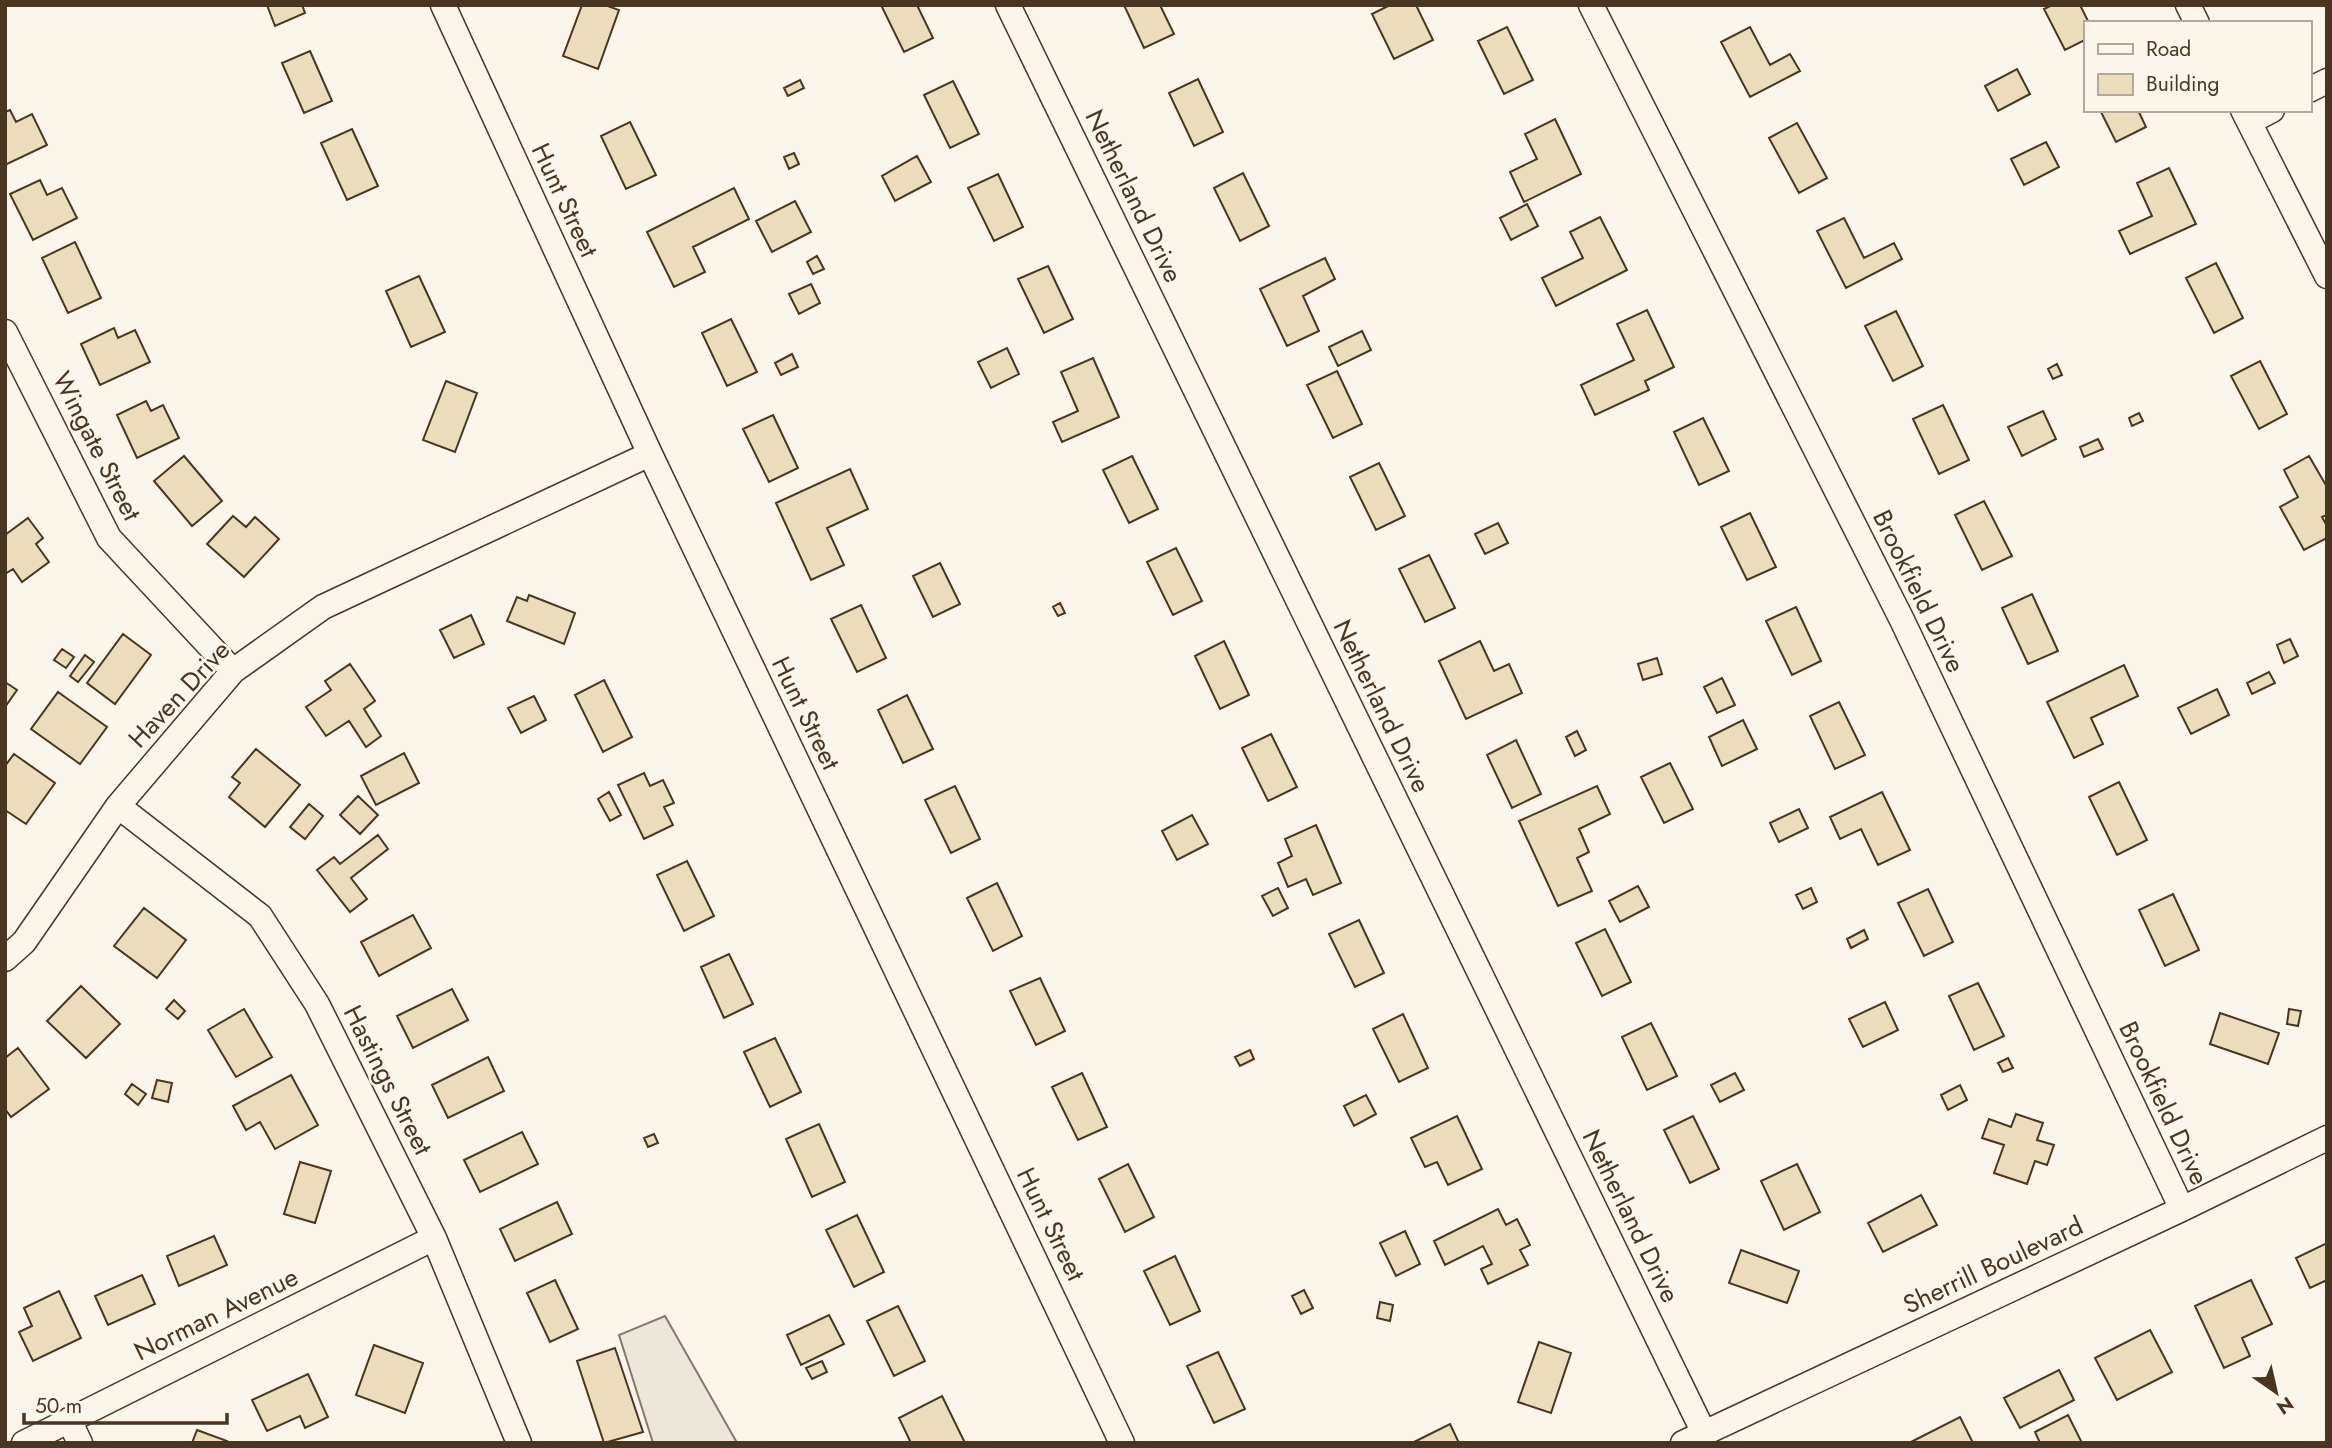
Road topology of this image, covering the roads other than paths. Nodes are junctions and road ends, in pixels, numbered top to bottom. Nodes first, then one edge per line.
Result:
1 (443, 5) edge
2 (1008, 5) edge
3 (1591, 5) edge
4 (2188, 5) edge
5 (2196, 21) edge
6 (2327, 81) edge
7 (2311, 89) edge
8 (2263, 112) edge
9 (2246, 116) edge
10 (2327, 276) edge
11 (5, 332) edge
12 (650, 454) junction
13 (233, 671) junction
14 (118, 806) junction
15 (5, 959) edge
16 (2327, 1138) edge
17 (2182, 1209) junction
18 (435, 1238) junction
19 (69, 1420) junction
20 (1694, 1438) edge
21 (24, 1443) edge
22 (80, 1443) edge
23 (519, 1443) edge
24 (1122, 1443) edge

1 - 12 street, Hunt Street
2 - 20 street, Netherland Drive
3 - 17 street, Brookfield Drive
4 - 5 street
6 - 7 street
8 - 9 street
9 - 10 street
11 - 13 street, Wingate Street
12 - 13 street, Haven Drive
12 - 24 street, Hunt Street
13 - 14 street, Haven Drive
14 - 15 street, Haven Drive
14 - 18 street, Hastings Street
16 - 17 street, Sherrill Boulevard
17 - 20 street, Sherrill Boulevard
18 - 19 street, Norman Avenue
18 - 23 street, Hastings Street
19 - 21 street, Norman Avenue
19 - 22 street

